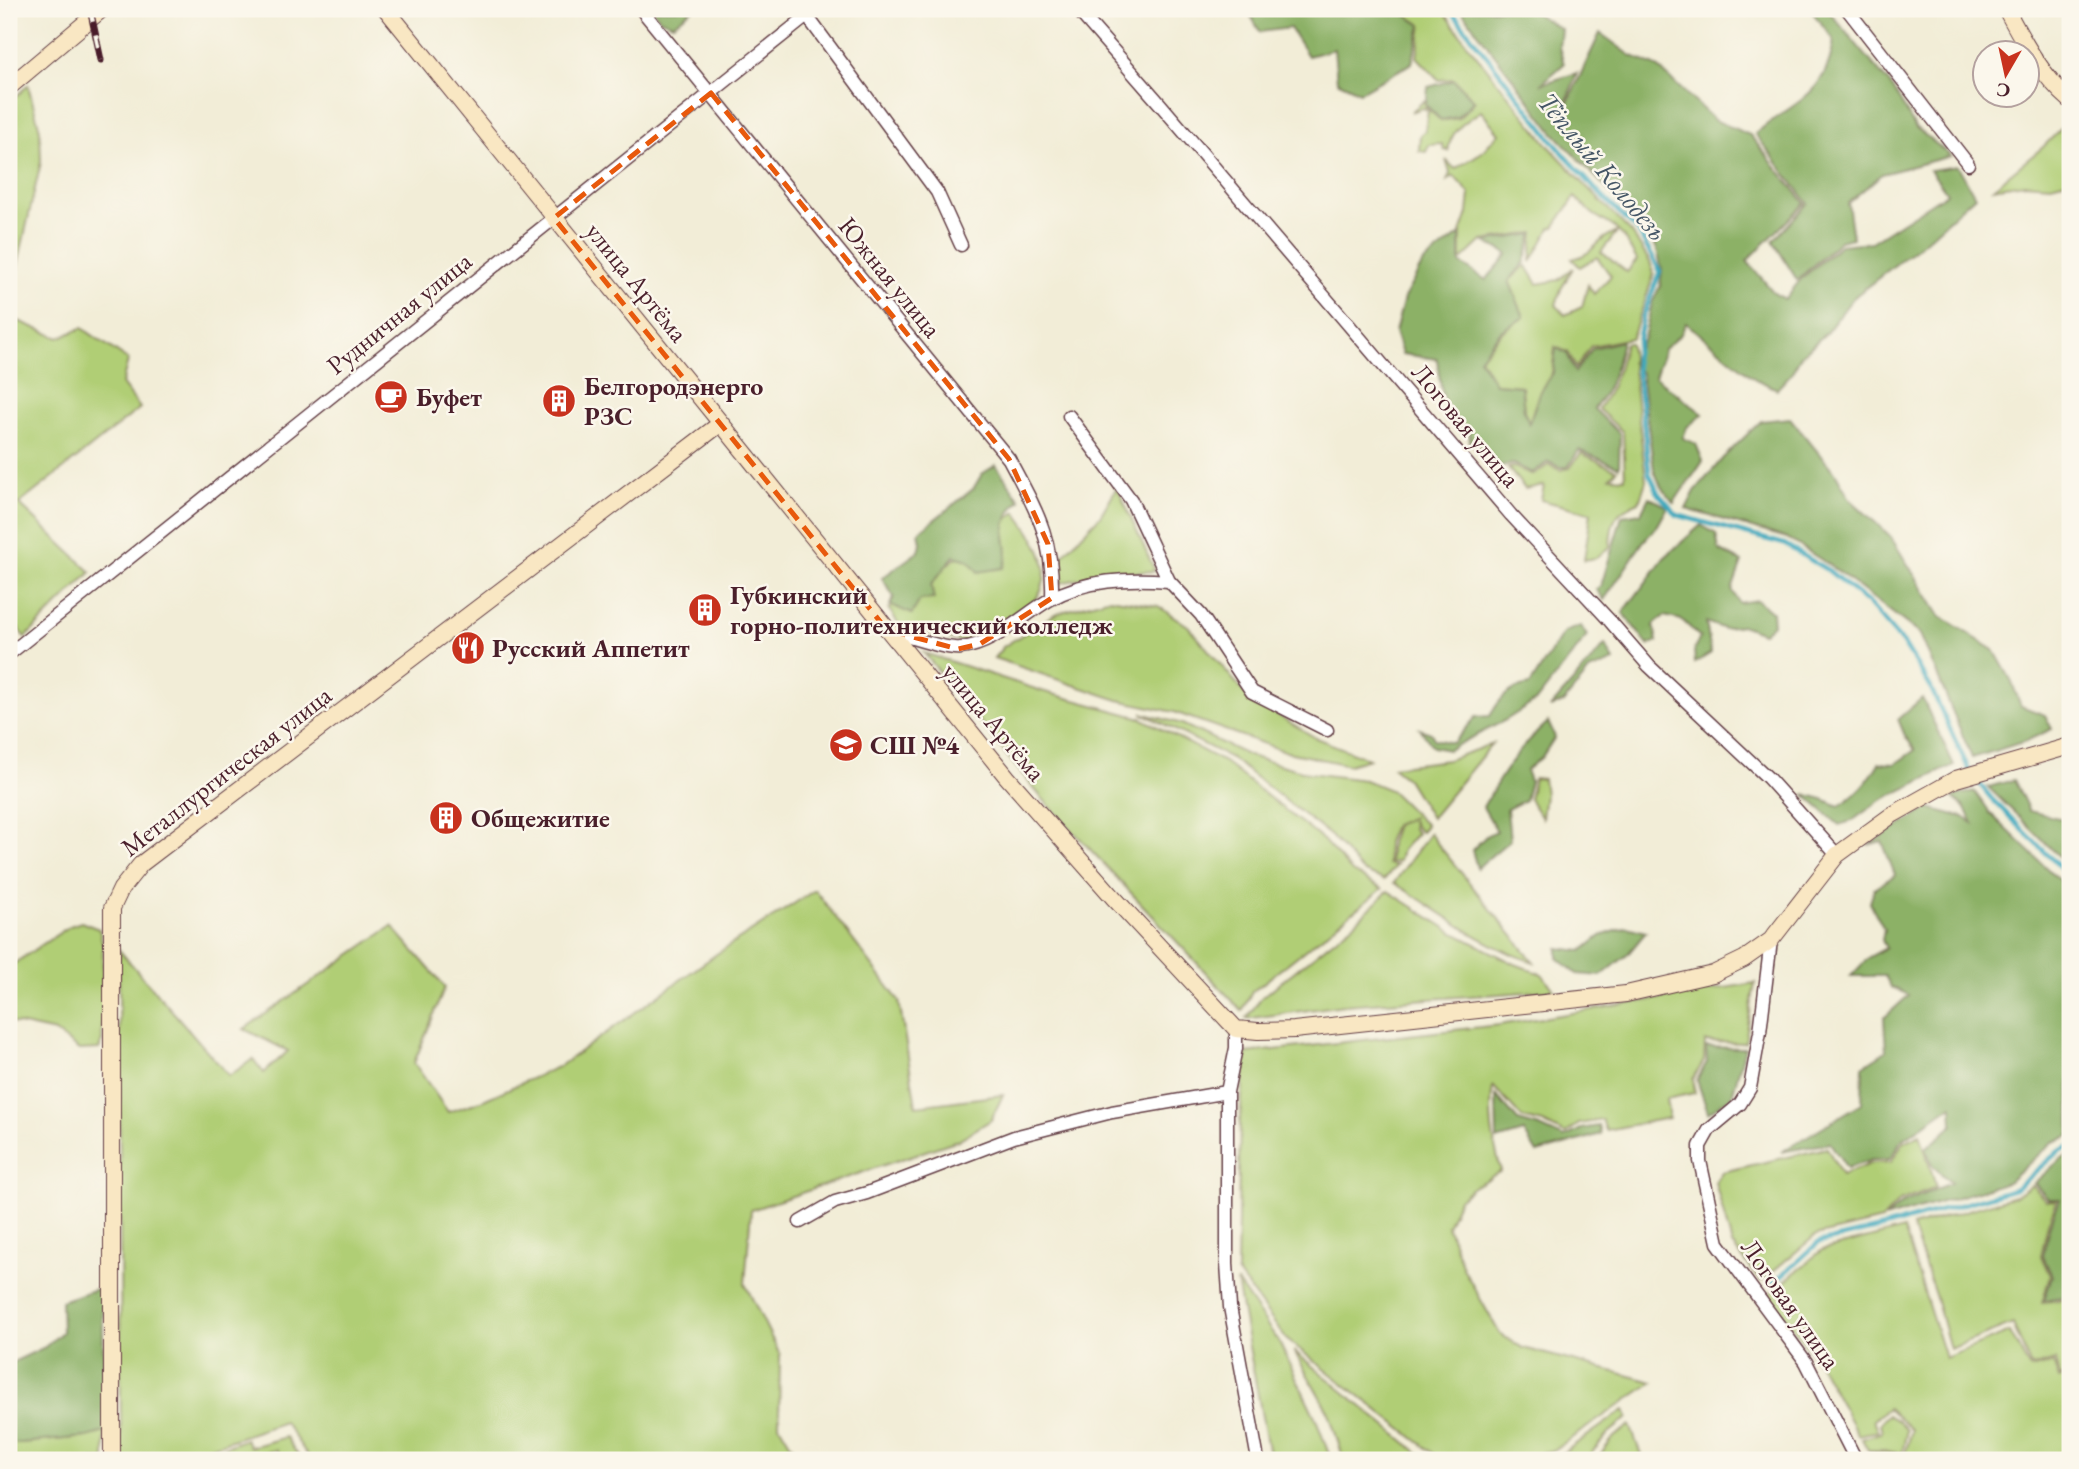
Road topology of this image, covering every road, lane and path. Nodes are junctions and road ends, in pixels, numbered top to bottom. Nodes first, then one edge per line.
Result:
1 (103, 9) edge
2 (386, 9) edge
3 (641, 9) edge
4 (820, 9) edge
5 (1077, 9) edge
6 (1847, 9) edge
7 (2006, 9) edge
8 (807, 16) junction
9 (9, 86) edge
10 (2067, 92) edge
11 (711, 93) junction
12 (1968, 164) dead end
13 (554, 218) junction
14 (961, 245) dead end
15 (1069, 416) dead end
16 (720, 424) junction
17 (1169, 580) junction
18 (1052, 598) junction
19 (887, 630) junction
20 (9, 654) edge
21 (1327, 730) dead end
22 (2070, 746) edge
23 (1837, 855) junction
24 (1771, 940) junction
25 (1236, 1028) junction
26 (1227, 1092) junction
27 (800, 1222) dead end
28 (112, 1460) edge
29 (1258, 1460) edge
30 (1856, 1460) edge

1 - 9 street
2 - 13 street, улица Артёма
3 - 11 street, Южная улица
4 - 8 street, Рудничная улица
5 - 23 street, Логовая улица
6 - 12 street
7 - 10 street
8 - 11 street, Рудничная улица
8 - 14 street
11 - 13 street, Рудничная улица
11 - 18 street, Южная улица
13 - 16 street, улица Артёма
13 - 20 street, Рудничная улица
15 - 17 street
16 - 19 street, улица Артёма
16 - 28 street, Металлургическая улица
17 - 18 street
17 - 21 street
18 - 19 street
19 - 25 street, улица Артёма
22 - 23 street
23 - 24 street
24 - 25 street
24 - 30 street, Логовая улица
25 - 26 street
26 - 27 street
26 - 29 street

